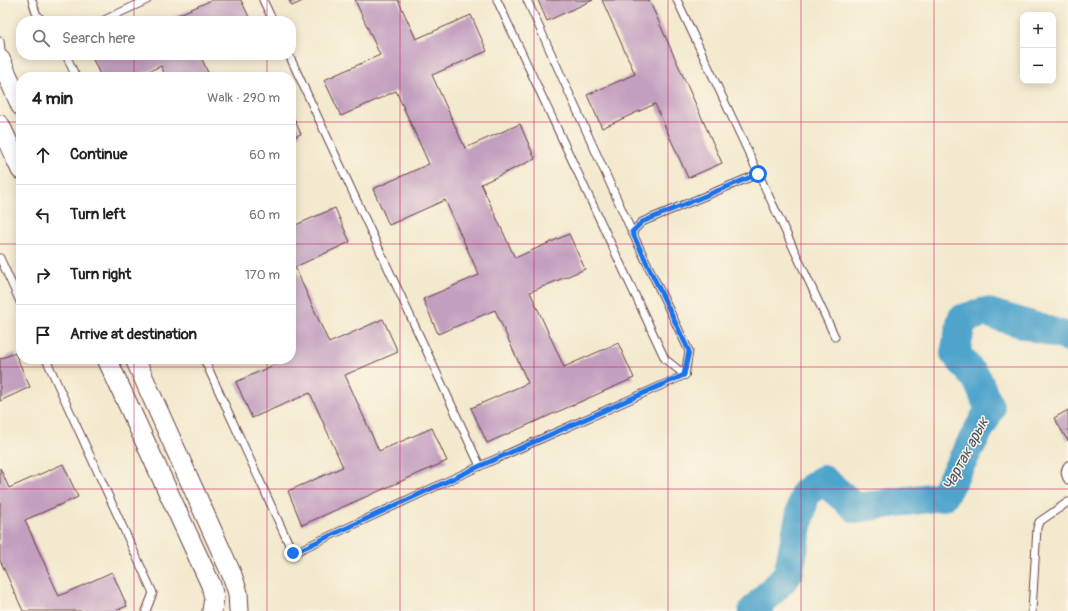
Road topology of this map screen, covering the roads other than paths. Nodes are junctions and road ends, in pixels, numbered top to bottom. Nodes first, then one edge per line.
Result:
1 (32, 0) edge
2 (147, 0) edge
3 (263, 0) edge
4 (497, 0) edge
5 (527, 0) edge
6 (677, 0) edge
7 (38, 16) edge
8 (113, 16) edge
9 (271, 16) edge
10 (0, 41) edge
11 (68, 60) edge
12 (291, 60) edge
13 (1, 64) edge
14 (74, 72) edge
15 (16, 96) edge
16 (0, 125) edge
17 (16, 159) edge
18 (758, 174) junction
19 (632, 232) junction
20 (0, 258) edge
21 (16, 293) edge
22 (835, 337) dead end
23 (48, 364) edge
24 (110, 364) edge
25 (137, 364) edge
26 (206, 364) edge
27 (684, 375) junction
28 (1068, 465) edge
29 (480, 466) junction
30 (1068, 480) edge
31 (1068, 502) edge
32 (146, 611) edge
33 (212, 611) edge
34 (239, 611) edge
35 (1032, 611) edge

1 - 7 lane
2 - 8 lane
3 - 9 lane
4 - 27 lane
5 - 19 lane
6 - 18 lane
10 - 13 lane
11 - 14 lane
12 - 29 lane
13 - 15 street
16 - 17 street
18 - 19 lane
18 - 22 lane
19 - 27 lane
20 - 21 lane
23 - 32 lane
24 - 33 street
25 - 34 street
26 - 29 lane
27 - 29 lane
28 - 30 lane
31 - 35 lane

